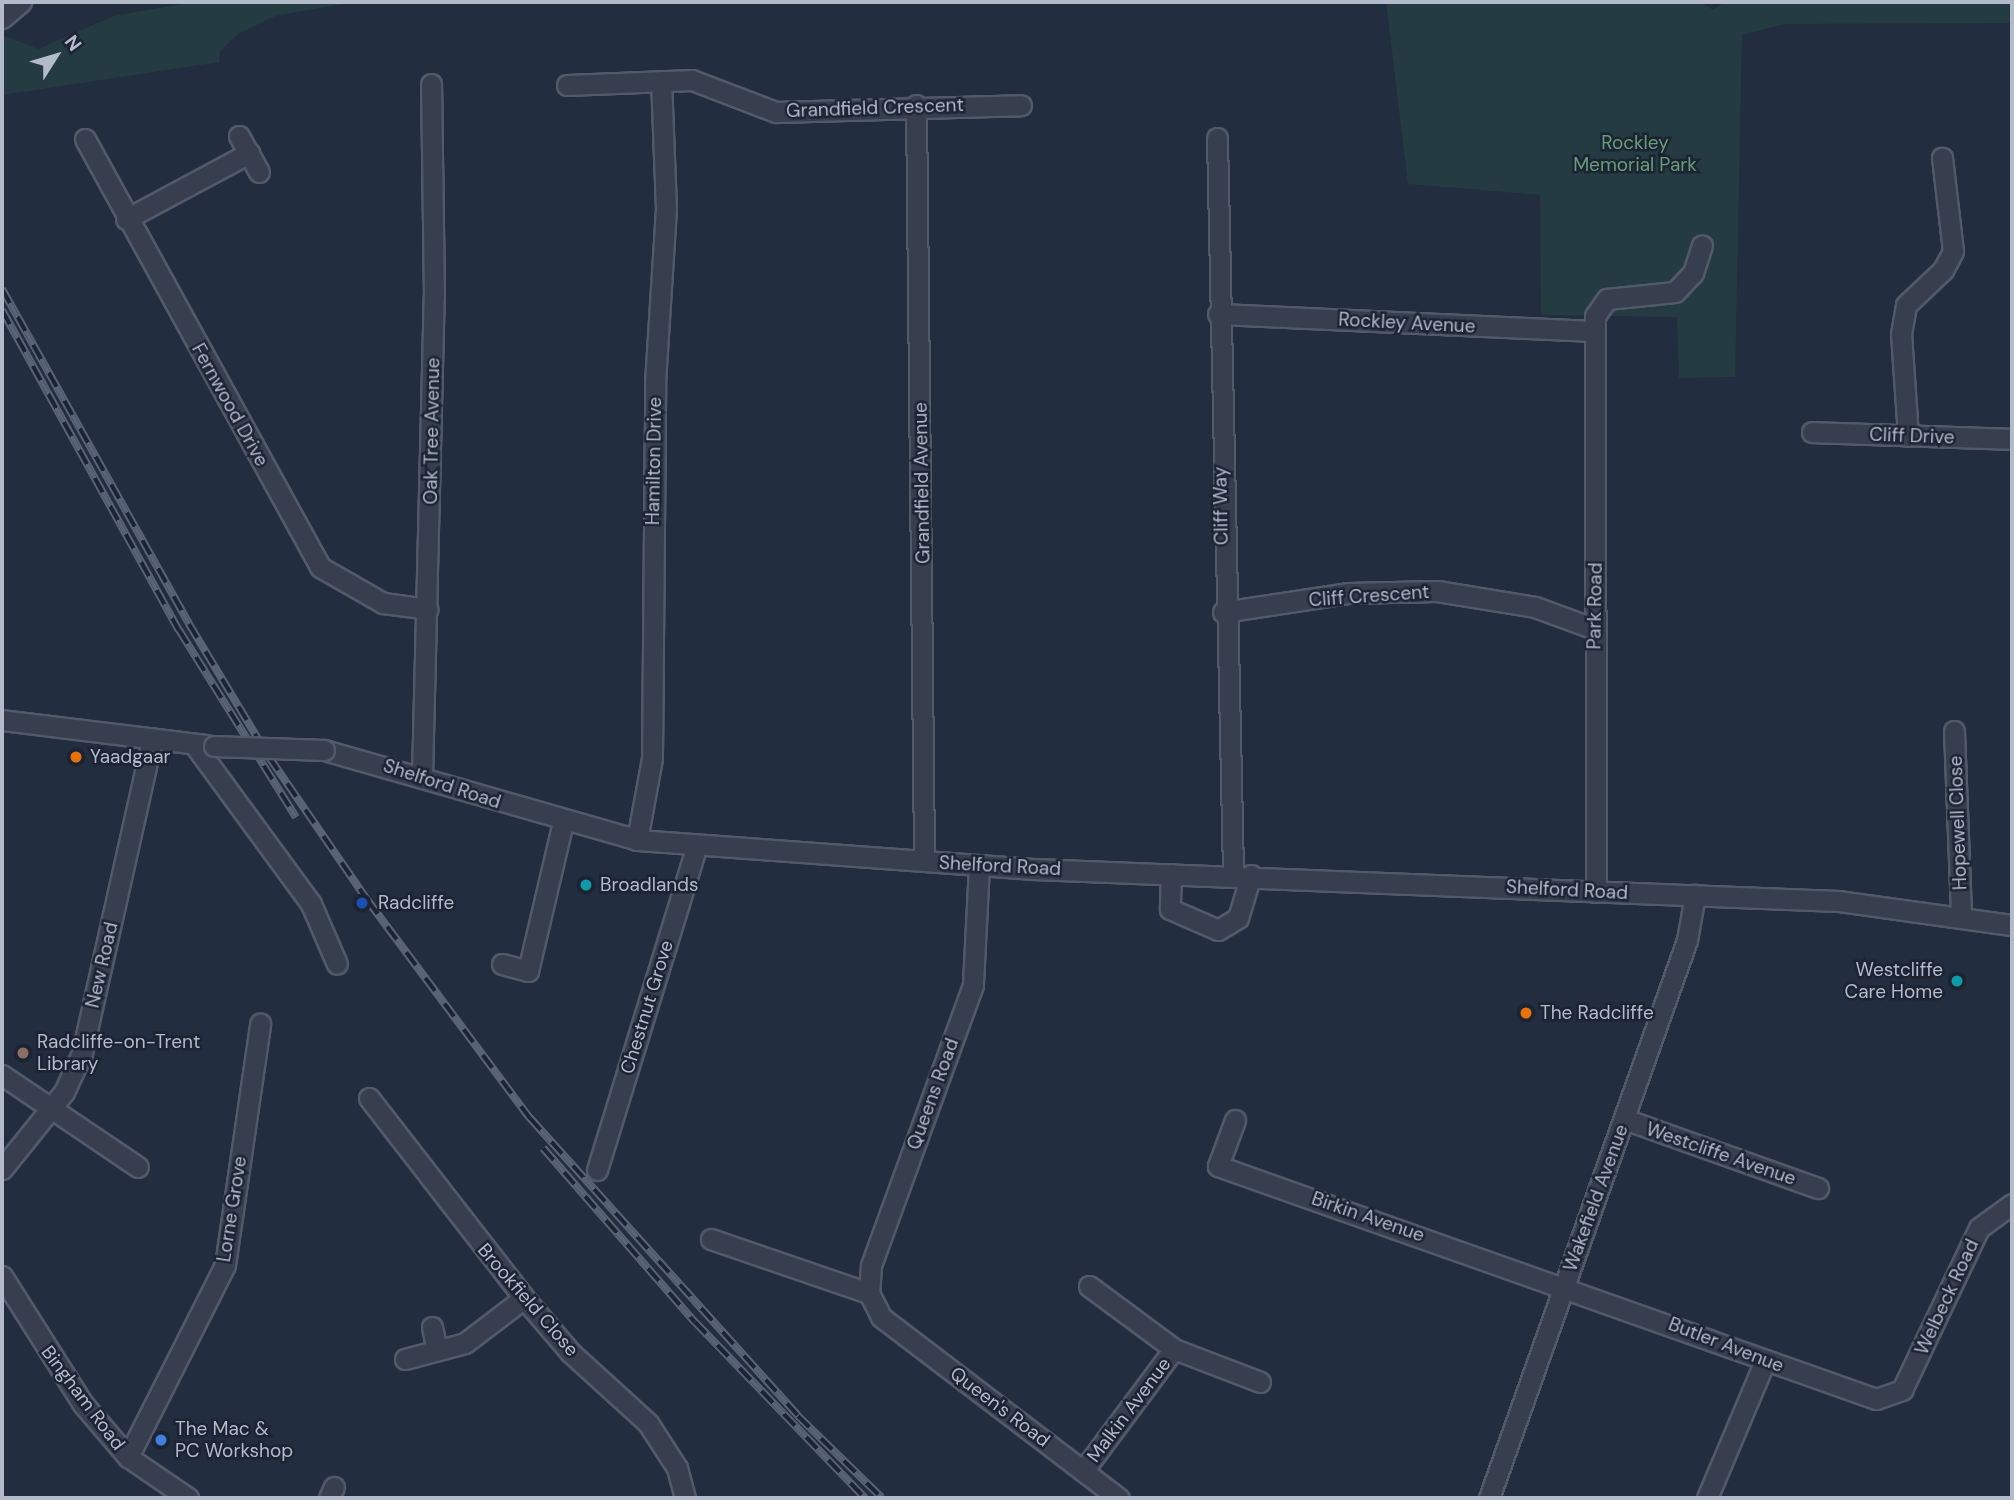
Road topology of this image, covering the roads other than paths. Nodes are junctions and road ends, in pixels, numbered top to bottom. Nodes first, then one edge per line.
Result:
1 (22, 2) edge
2 (2, 18) edge
3 (661, 80) junction
4 (431, 84) dead end
5 (567, 85) dead end
6 (916, 105) junction
7 (1021, 105) dead end
8 (1217, 138) dead end
9 (85, 139) dead end
10 (1942, 158) dead end
11 (259, 172) dead end
12 (126, 219) junction
13 (1702, 244) dead end
14 (1218, 314) junction
15 (1595, 326) junction
16 (1812, 432) dead end
17 (1908, 436) junction
18 (2012, 439) edge
19 (428, 609) junction
20 (1223, 612) junction
21 (1595, 629) junction
22 (2, 720) edge
23 (1954, 730) dead end
24 (152, 738) junction
25 (204, 745) junction
26 (422, 777) junction
27 (564, 822) junction
28 (637, 840) junction
29 (697, 845) junction
30 (924, 861) junction
31 (979, 865) junction
32 (1171, 874) junction
33 (1242, 874) junction
34 (1596, 892) junction
35 (1695, 895) junction
36 (1961, 916) junction
37 (2012, 925) edge
38 (337, 964) dead end
39 (502, 964) dead end
40 (260, 1024) dead end
41 (2, 1074) edge
42 (369, 1098) dead end
43 (52, 1108) junction
44 (1624, 1119) junction
45 (1235, 1121) dead end
46 (138, 1167) dead end
47 (2, 1169) edge
48 (597, 1170) dead end
49 (1818, 1188) dead end
50 (2012, 1205) edge
51 (711, 1239) dead end
52 (2, 1276) edge
53 (1564, 1284) junction
54 (1089, 1286) dead end
55 (869, 1293) junction
56 (524, 1298) junction
57 (432, 1327) dead end
58 (1174, 1349) junction
59 (437, 1350) junction
60 (405, 1359) dead end
61 (1765, 1361) junction
62 (1260, 1382) dead end
63 (1890, 1398) joint
64 (128, 1457) junction
65 (1083, 1471) junction
66 (188, 1498) edge
67 (685, 1498) edge
68 (1119, 1498) edge
69 (1489, 1498) edge
70 (1707, 1498) edge

1 - 2 street
3 - 5 street, Grandfield Crescent
3 - 6 street, Grandfield Crescent
3 - 28 street, Hamilton Drive
4 - 19 street, Oak Tree Avenue
6 - 7 street, Grandfield Crescent
6 - 30 street, Grandfield Avenue
8 - 14 street, Cliff Way
9 - 12 street, Fernwood Drive
10 - 17 street
11 - 12 street
12 - 19 street, Fernwood Drive
13 - 15 street
14 - 15 street, Rockley Avenue
14 - 20 street, Cliff Way
15 - 21 street, Park Road
16 - 17 street, Cliff Drive
17 - 18 street, Cliff Drive
19 - 26 street, Oak Tree Avenue
20 - 21 street, Cliff Crescent
20 - 33 street, Cliff Way
21 - 34 street, Park Road
22 - 24 street, Shelford Road
23 - 36 street, Hopewell Close
24 - 25 street, Shelford Road
24 - 43 street, New Road
25 - 26 street, Shelford Road, bridge
25 - 38 street
26 - 27 street, Shelford Road
27 - 28 street, Shelford Road
27 - 39 street
28 - 29 street, Shelford Road
29 - 30 street, Shelford Road
29 - 48 street, Chestnut Grove
30 - 31 street, Shelford Road
31 - 32 street, Shelford Road
31 - 55 street, Queens Road
32 - 33 street, Shelford Road
32 - 33 street, Cliff Way
33 - 34 street, Shelford Road
34 - 35 street, Shelford Road
35 - 36 street, Shelford Road
35 - 44 street, Wakefield Avenue
36 - 37 street, Shelford Road
40 - 64 street, Lorne Grove
41 - 43 street
42 - 56 street, Brookfield Close
43 - 46 street
43 - 47 street, New Road
44 - 49 street, Westcliffe Avenue
44 - 53 street, Wakefield Avenue
45 - 53 street, Birkin Avenue
50 - 63 street, Welbeck Road
51 - 55 street
52 - 64 street, Bingham Road
53 - 61 street, Butler Avenue
53 - 69 street, Wakefield Avenue
54 - 58 street, Malkin Avenue
55 - 65 street, Queen's Road
56 - 59 street
56 - 67 street, Brookfield Close
57 - 59 street
58 - 62 street, Malkin Avenue
58 - 65 street, Malkin Avenue
59 - 60 street
61 - 63 street, Butler Avenue
61 - 70 street
64 - 66 street, Bingham Road
65 - 68 street, Queen's Road

